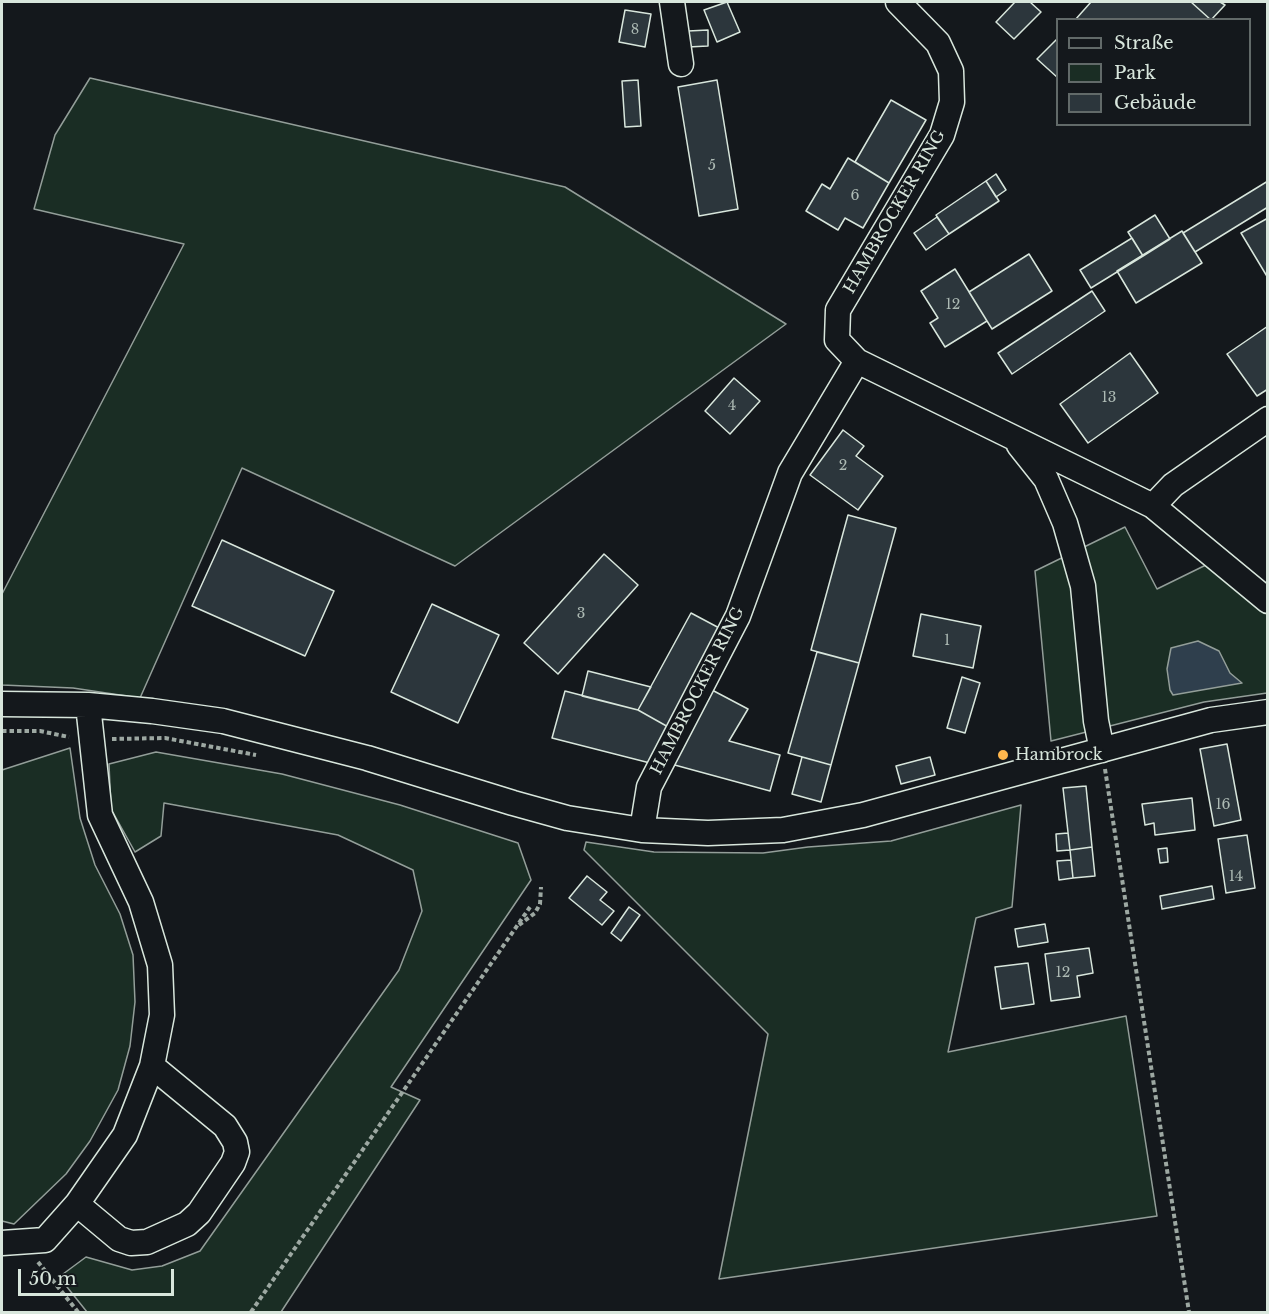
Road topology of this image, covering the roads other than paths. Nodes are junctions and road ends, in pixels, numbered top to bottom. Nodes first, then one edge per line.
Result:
1 (672, 2) edge
2 (898, 2) edge
3 (681, 64) dead end
4 (856, 362) junction
5 (1268, 419) edge
6 (1013, 438) junction
7 (1153, 506) junction
8 (1268, 601) edge
9 (2, 705) edge
10 (88, 705) junction
11 (1268, 711) edge
12 (1103, 759) junction
13 (642, 830) junction
14 (152, 1066) junction
15 (77, 1204) junction
16 (10, 1242) edge

1 - 3 street
2 - 4 street, HAMBROCKER RING
4 - 6 street, HAMBROCKER RING
4 - 13 street, HAMBROCKER RING
5 - 7 street
6 - 7 street, HAMBROCKER RING
6 - 12 street, HAMBROCKER RING
7 - 8 street, HAMBROCKER RING
9 - 10 street
10 - 13 street
10 - 14 street
11 - 12 street
12 - 13 street
14 - 15 street
14 - 15 street
15 - 16 street

